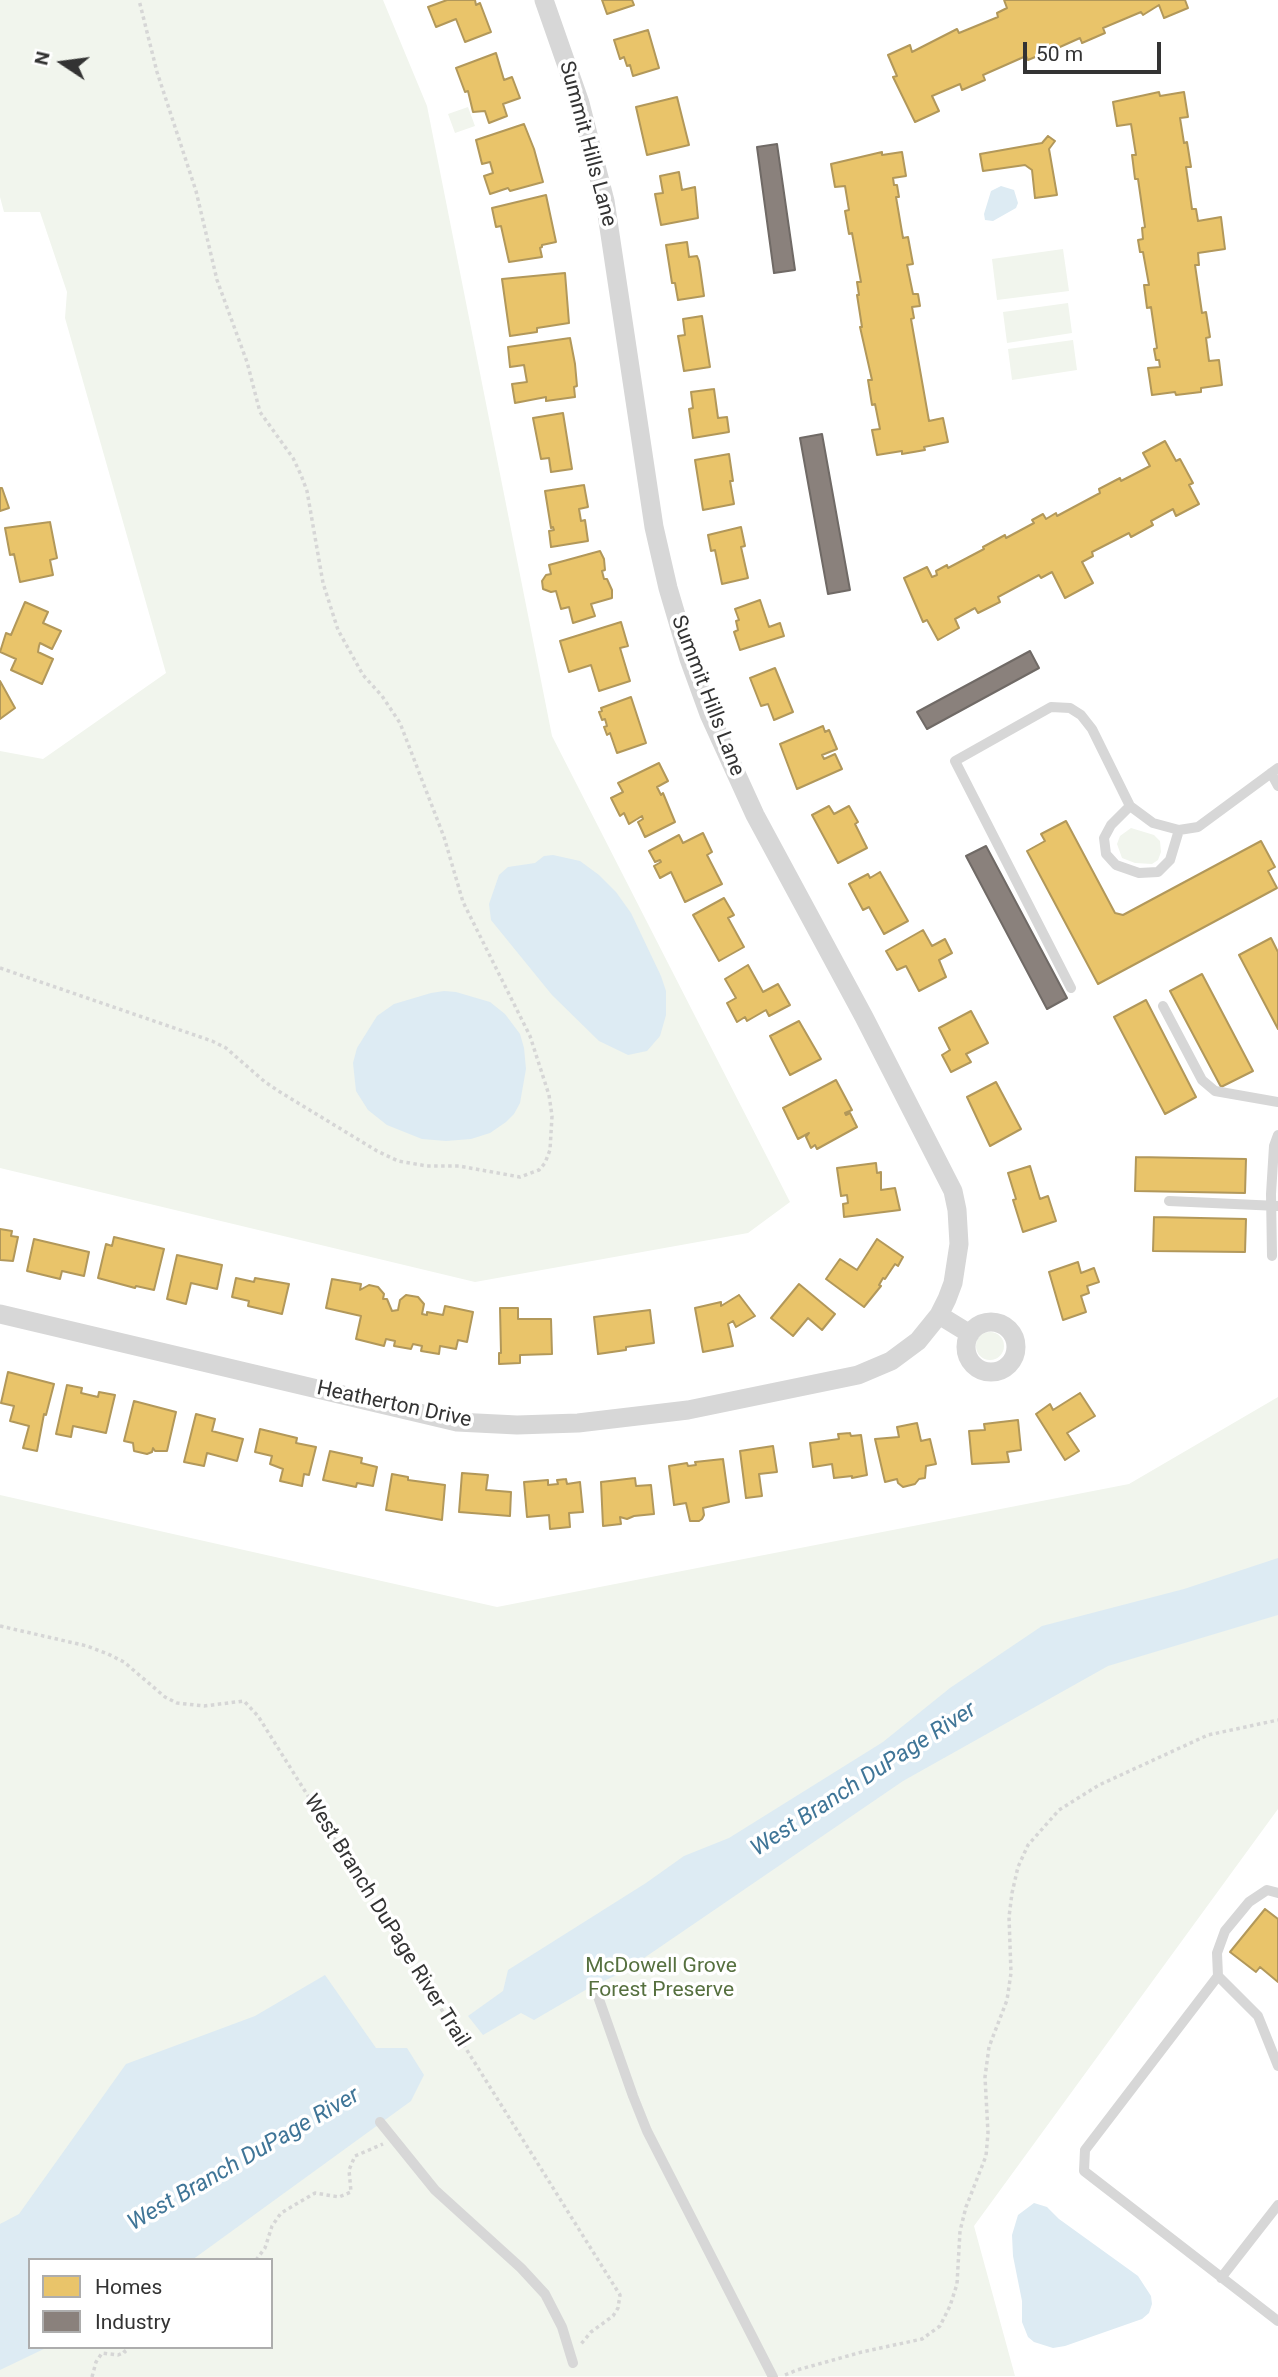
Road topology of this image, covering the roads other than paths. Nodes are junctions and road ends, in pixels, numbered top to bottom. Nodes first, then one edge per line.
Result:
1 (544, 0) edge
2 (1274, 770) edge
3 (1278, 786) edge
4 (1130, 806) junction
5 (1179, 830) junction
6 (1071, 988) dead end
7 (1163, 1006) dead end
8 (1278, 1102) edge
9 (1278, 1135) edge
10 (1170, 1201) dead end
11 (1274, 1206) edge
12 (1272, 1256) dead end
13 (0, 1314) edge
14 (939, 1315) junction
15 (970, 1334) dead end
16 (1278, 1893) edge
17 (1218, 1976) junction
18 (594, 1985) dead end
19 (1278, 2066) edge
20 (380, 2122) dead end
21 (1278, 2205) edge
22 (1222, 2277) junction
23 (1278, 2321) edge
24 (573, 2363) road end
25 (774, 2377) edge

1 - 14 street, Summit Hills Lane
2 - 3 lane
2 - 5 lane
4 - 5 lane
4 - 5 lane
4 - 6 lane
7 - 8 lane
9 - 11 lane
10 - 11 lane
11 - 12 lane
13 - 14 street, Heatherton Drive
14 - 15 street
16 - 17 lane
17 - 19 lane
17 - 22 lane
18 - 25 lane
20 - 24 lane
21 - 22 lane
22 - 23 lane

